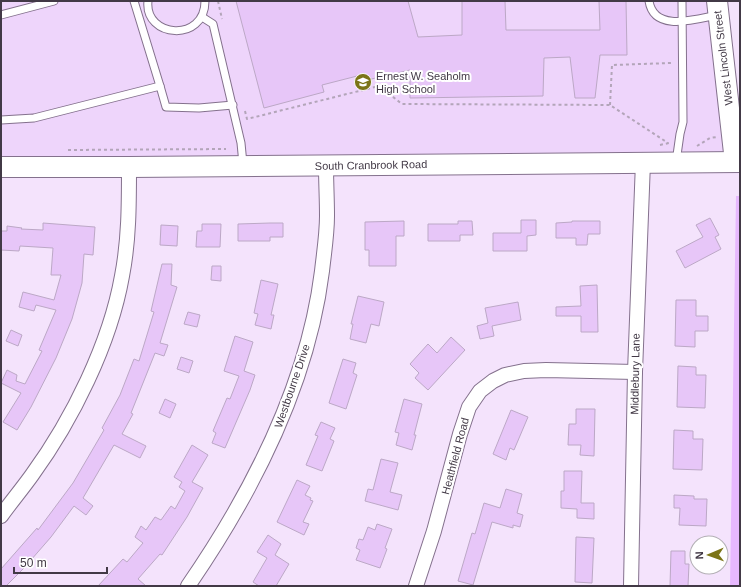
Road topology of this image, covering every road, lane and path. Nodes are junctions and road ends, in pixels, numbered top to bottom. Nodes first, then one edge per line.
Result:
1 (54, 1) edge
2 (134, 1) edge
3 (148, 1) edge
4 (205, 1) edge
5 (218, 1) edge
6 (648, 1) edge
7 (682, 1) edge
8 (718, 8) edge
9 (1, 15) edge
10 (202, 17) junction
11 (683, 21) junction
12 (223, 23) dead end
13 (672, 63) dead end
14 (160, 86) junction
15 (243, 104) dead end
16 (610, 104) junction
17 (233, 105) junction
18 (1, 120) edge
19 (722, 136) dead end
20 (668, 143) dead end
21 (691, 146) dead end
22 (229, 149) dead end
23 (64, 150) dead end
24 (643, 162) junction
25 (737, 162) edge
26 (676, 163) junction
27 (326, 165) junction
28 (243, 166) junction
29 (1, 167) edge
30 (130, 167) junction
31 (635, 372) junction
32 (1, 516) edge
33 (188, 586) edge
34 (416, 586) edge
35 (631, 586) edge

1 - 9 lane
2 - 14 lane
3 - 10 lane
4 - 10 lane
5 - 12 path
6 - 11 lane
7 - 11 lane
8 - 11 lane
8 - 25 street, West Lincoln Street
10 - 17 lane
11 - 26 lane
13 - 16 path
14 - 17 lane
14 - 18 lane
15 - 16 path
16 - 20 path
17 - 28 lane
19 - 21 path
22 - 23 path
24 - 26 street, South Cranbrook Road
24 - 27 street, South Cranbrook Road
24 - 31 street, Middlebury Lane
25 - 26 street, South Cranbrook Road
27 - 28 street, South Cranbrook Road
27 - 33 street, Westbourne Drive
28 - 30 street, South Cranbrook Road
29 - 30 street, South Cranbrook Road
30 - 32 street
31 - 34 street, Heathfield Road
31 - 35 street, Middlebury Lane

